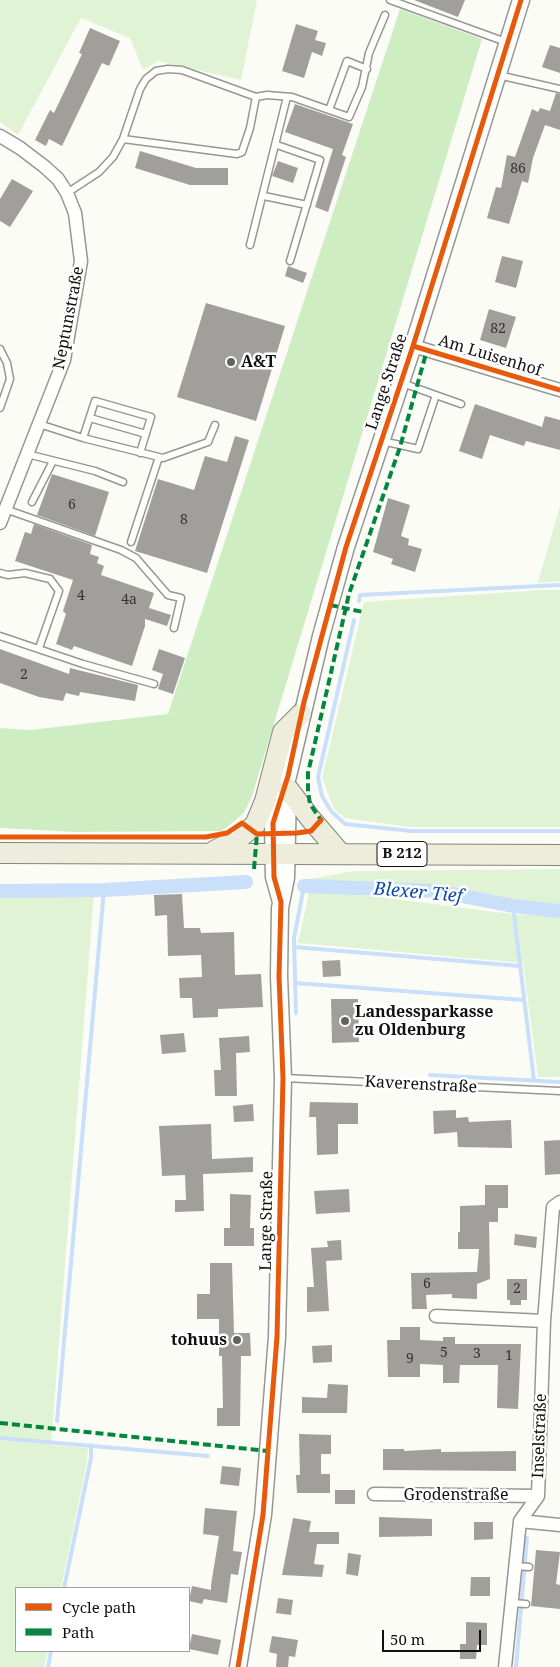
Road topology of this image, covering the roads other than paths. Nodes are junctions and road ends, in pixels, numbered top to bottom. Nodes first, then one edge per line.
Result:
1 (390, 0) edge
2 (521, 0) edge
3 (385, 15) dead end
4 (507, 42) junction
5 (367, 69) junction
6 (496, 75) junction
7 (560, 89) edge
8 (287, 96) junction
9 (256, 97) junction
10 (329, 110) junction
11 (0, 136) edge
12 (123, 139) junction
13 (276, 146) junction
14 (67, 193) junction
15 (264, 196) junction
16 (307, 205) junction
17 (250, 245) dead end
18 (290, 261) dead end
19 (413, 346) junction
20 (0, 349) edge
21 (400, 382) junction
22 (560, 390) edge
23 (436, 395) junction
24 (461, 404) dead end
25 (0, 408) edge
26 (90, 418) junction
27 (39, 424) junction
28 (215, 425) dead end
29 (146, 434) junction
30 (84, 438) junction
31 (381, 440) junction
32 (140, 452) junction
33 (27, 454) junction
34 (159, 457) junction
35 (53, 461) junction
36 (123, 482) dead end
37 (32, 502) dead end
38 (5, 509) junction
39 (0, 523) edge
40 (131, 542) dead end
41 (0, 573) edge
42 (174, 628) dead end
43 (0, 636) edge
44 (39, 648) junction
45 (154, 684) dead end
46 (301, 714) junction
47 (288, 782) junction
48 (212, 852) junction
49 (0, 853) edge
50 (340, 853) junction
51 (280, 854) junction
52 (560, 855) edge
53 (283, 1078) junction
54 (560, 1091) edge
55 (560, 1202) edge
56 (436, 1316) dead end
57 (544, 1321) junction
58 (374, 1494) dead end
59 (538, 1496) junction
60 (520, 1521) junction
61 (560, 1525) edge
62 (515, 1566) junction
63 (529, 1568) dead end
64 (511, 1603) junction
65 (526, 1604) dead end
66 (238, 1667) edge
67 (505, 1667) edge

1 - 4 lane
2 - 4 street, Lange Straße
3 - 5 lane
4 - 6 street, Lange Straße
5 - 10 lane
5 - 10 lane
6 - 7 lane
6 - 19 street, Lange Straße
8 - 9 lane
8 - 10 lane
8 - 13 lane
9 - 12 lane
9 - 12 lane
11 - 14 street, Neptunstraße
12 - 14 lane
13 - 15 lane
13 - 16 lane
14 - 27 street, Neptunstraße
15 - 16 lane
15 - 17 lane
16 - 18 lane
19 - 21 street, Lange Straße
19 - 22 street, Am Luisenhof
20 - 25 lane
21 - 23 lane
21 - 31 street, Lange Straße
23 - 24 lane
23 - 31 lane
26 - 29 lane
26 - 29 lane
26 - 30 lane
27 - 30 lane
27 - 33 street, Neptunstraße
28 - 34 lane
29 - 32 lane
30 - 32 lane
31 - 46 street, Lange Straße
32 - 34 lane
33 - 35 lane
33 - 38 street, Neptunstraße
34 - 40 lane
35 - 36 lane
35 - 37 lane
38 - 39 street, Neptunstraße
38 - 42 lane
41 - 44 lane
43 - 44 lane
44 - 45 lane
46 - 47 street, Lange Straße
46 - 48 main road, B 212
47 - 50 main road
47 - 51 street, Lange Straße
48 - 49 main road, B 212
48 - 51 main road, B 212
50 - 51 main road, B 212
50 - 52 main road, B 212
51 - 53 street, Lange Straße
53 - 54 lane, Kaverenstraße
53 - 66 street, Lange Straße
55 - 57 street, Inselstraße
56 - 57 street
57 - 59 street, Inselstraße
58 - 59 street, Grodenstraße
59 - 60 street, Inselstraße
60 - 61 street, Grodenstraße
60 - 62 street, Inselstraße
62 - 63 lane
62 - 64 street, Inselstraße
64 - 65 lane
64 - 67 street, Inselstraße

